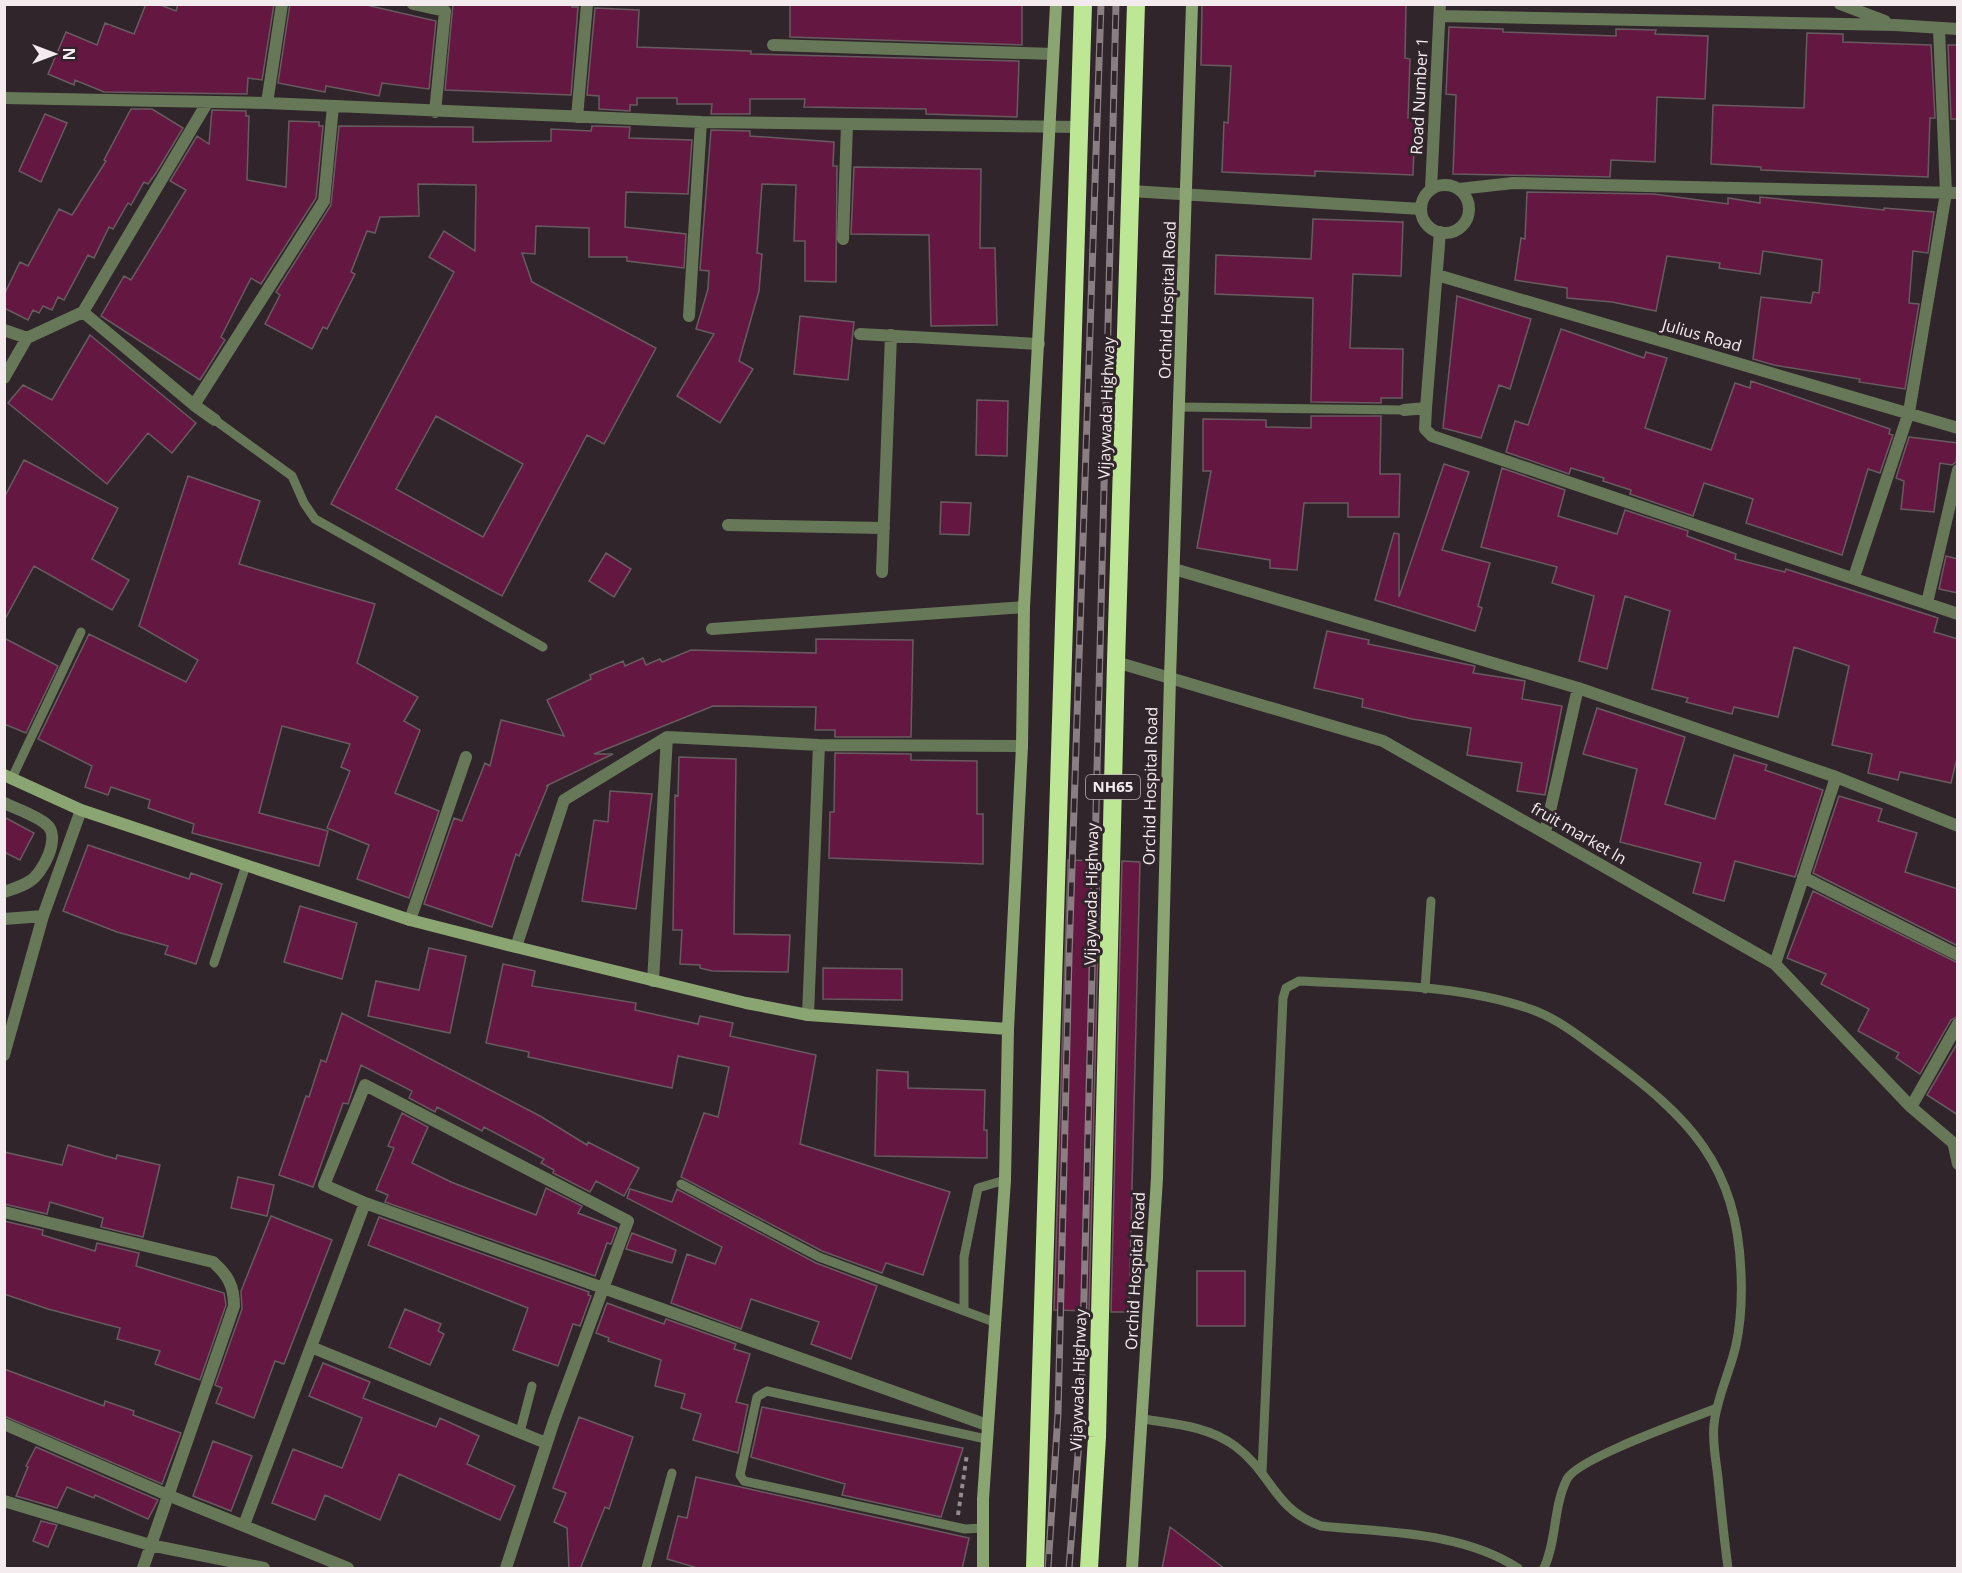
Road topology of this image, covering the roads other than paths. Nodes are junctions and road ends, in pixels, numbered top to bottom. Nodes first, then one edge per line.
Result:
1 (282, 4) edge
2 (413, 4) edge
3 (587, 4) edge
4 (1056, 4) edge
5 (1083, 4) edge
6 (1136, 4) edge
7 (1192, 4) edge
8 (1840, 4) edge
9 (1440, 10) edge
10 (1894, 25) junction
11 (1939, 29) junction
12 (1958, 29) edge
13 (773, 45) dead end
14 (1053, 54) junction
15 (4, 98) edge
16 (207, 103) junction
17 (267, 103) junction
18 (333, 106) junction
19 (435, 112) junction
20 (577, 117) junction
21 (701, 122) junction
22 (847, 124) junction
23 (1051, 127) junction
24 (1080, 127) junction
25 (1431, 189) junction
26 (1459, 189) junction
27 (1131, 191) junction
28 (1952, 193) edge
29 (1187, 194) junction
30 (1421, 209) junction
31 (1440, 232) junction
32 (843, 239) dead end
33 (1437, 275) junction
34 (83, 312) junction
35 (690, 316) dead end
36 (4, 330) edge
37 (860, 334) dead end
38 (891, 335) junction
39 (27, 338) junction
40 (1039, 344) junction
41 (4, 378) edge
42 (194, 405) junction
43 (1179, 407) junction
44 (1426, 408) junction
45 (1404, 410) joint
46 (1909, 412) junction
47 (215, 420) joint
48 (1958, 428) edge
49 (1958, 470) edge
50 (728, 525) dead end
51 (884, 528) junction
52 (1174, 569) junction
53 (882, 572) dead end
54 (1854, 577) junction
55 (1927, 603) junction
56 (1024, 607) junction
57 (1958, 614) edge
58 (712, 629) dead end
59 (81, 632) dead end
60 (543, 647) dead end
61 (1116, 662) junction
62 (1170, 678) junction
63 (1578, 688) junction
64 (667, 737) junction
65 (819, 745) junction
66 (1022, 746) junction
67 (466, 757) dead end
68 (8, 777) edge
69 (1836, 777) junction
70 (4, 803) edge
71 (81, 810) junction
72 (1958, 826) edge
73 (1545, 833) junction
74 (246, 865) junction
75 (1803, 877) junction
76 (32, 881) junction
77 (53, 890) junction
78 (4, 892) edge
79 (1431, 901) dead end
80 (43, 916) junction
81 (4, 919) edge
82 (410, 920) junction
83 (516, 947) junction
84 (1958, 955) edge
85 (214, 963) dead end
86 (1775, 964) junction
87 (653, 981) junction
88 (1425, 989) junction
89 (808, 1015) junction
90 (1958, 1024) edge
91 (1008, 1029) junction
92 (4, 1055) edge
93 (1911, 1107) junction
94 (1956, 1147) edge
95 (1958, 1164) edge
96 (1005, 1180) junction
97 (681, 1184) dead end
98 (365, 1203) junction
99 (4, 1212) edge
100 (602, 1287) junction
101 (964, 1311) junction
102 (994, 1322) junction
103 (311, 1347) junction
104 (532, 1386) dead end
105 (1717, 1408) junction
106 (1143, 1419) junction
107 (4, 1424) edge
108 (987, 1425) junction
109 (520, 1432) junction
110 (986, 1439) junction
111 (546, 1443) junction
112 (1262, 1472) junction
113 (672, 1473) dead end
114 (170, 1496) junction
115 (4, 1501) edge
116 (244, 1525) junction
117 (983, 1528) junction
118 (150, 1545) junction
119 (143, 1569) edge
120 (264, 1569) edge
121 (348, 1569) edge
122 (506, 1569) edge
123 (646, 1569) edge
124 (983, 1569) edge
125 (1035, 1569) edge
126 (1089, 1569) edge
127 (1132, 1569) edge
128 (1518, 1569) edge
129 (1544, 1569) edge
130 (1728, 1569) edge

1 - 17 street
2 - 19 street
3 - 20 street
4 - 14 street
5 - 24 highway, Vijaywada Highway
6 - 27 highway, Vijaywada Highway / NH65
7 - 29 street, Orchid Hospital Road
8 - 10 street
9 - 10 street
9 - 25 street, Road Number 1
10 - 11 street
11 - 12 street
11 - 28 street
13 - 14 street
14 - 23 street
15 - 16 street
16 - 17 street
16 - 34 street
17 - 18 street
18 - 19 street
18 - 42 street
19 - 20 street
20 - 21 street
21 - 22 street
21 - 35 street
22 - 23 street
22 - 32 street
23 - 24 street
23 - 40 street
24 - 125 highway, Vijaywada Highway
25 - 26 street
25 - 30 street
26 - 28 street
26 - 31 street
27 - 29 street
27 - 61 highway, Vijaywada Highway / NH65
28 - 46 street
29 - 30 street
29 - 43 street, Orchid Hospital Road
30 - 31 street
31 - 33 street
33 - 44 street
33 - 46 street, Julius Road
34 - 39 street
34 - 42 street
36 - 39 street
37 - 38 street
38 - 40 street
38 - 51 street
39 - 41 street
40 - 56 street
42 - 47 street
43 - 45 lane
43 - 52 street, Orchid Hospital Road
44 - 45 street
44 - 54 street
46 - 48 street, Julius Road
46 - 54 street
47 - 60 lane
49 - 55 street
50 - 51 street
51 - 53 street
52 - 62 street, Orchid Hospital Road
52 - 63 street
54 - 55 street
55 - 57 street
56 - 58 street
56 - 66 street
59 - 68 lane
61 - 62 street, fruit market ln
61 - 126 highway, Vijaywada Highway / NH65
62 - 73 street, fruit market ln
62 - 106 street, Orchid Hospital Road
63 - 69 street
63 - 73 street
64 - 65 street
64 - 83 street
64 - 87 street
65 - 66 street
65 - 89 street
66 - 91 street
67 - 82 street
68 - 71 street
69 - 72 street
69 - 75 street
70 - 76 street
71 - 74 street
71 - 77 street
73 - 86 street, fruit market ln
74 - 82 street
74 - 85 lane
75 - 84 street
75 - 86 street
76 - 77 street
76 - 78 street
77 - 80 street
79 - 88 lane
80 - 81 street
80 - 92 street
82 - 83 street
83 - 87 street
86 - 93 street, fruit market ln
87 - 89 street
88 - 105 lane
88 - 112 lane
89 - 91 street
90 - 93 street
91 - 96 street
93 - 94 street, fruit market ln
94 - 95 street
96 - 101 lane
96 - 102 street
97 - 101 lane
98 - 100 street
98 - 100 street
98 - 103 street
99 - 114 street
100 - 108 street
100 - 111 street
101 - 102 lane
102 - 108 street
103 - 109 street
103 - 116 street
104 - 109 lane
105 - 129 lane
105 - 130 lane
106 - 112 lane
106 - 127 street, Orchid Hospital Road
107 - 114 street
108 - 110 street
109 - 111 street
110 - 117 street
110 - 117 lane
111 - 122 street
112 - 128 lane
113 - 123 lane
114 - 116 street
114 - 118 street
115 - 118 street
116 - 121 street
117 - 124 street
118 - 119 street
118 - 120 street

